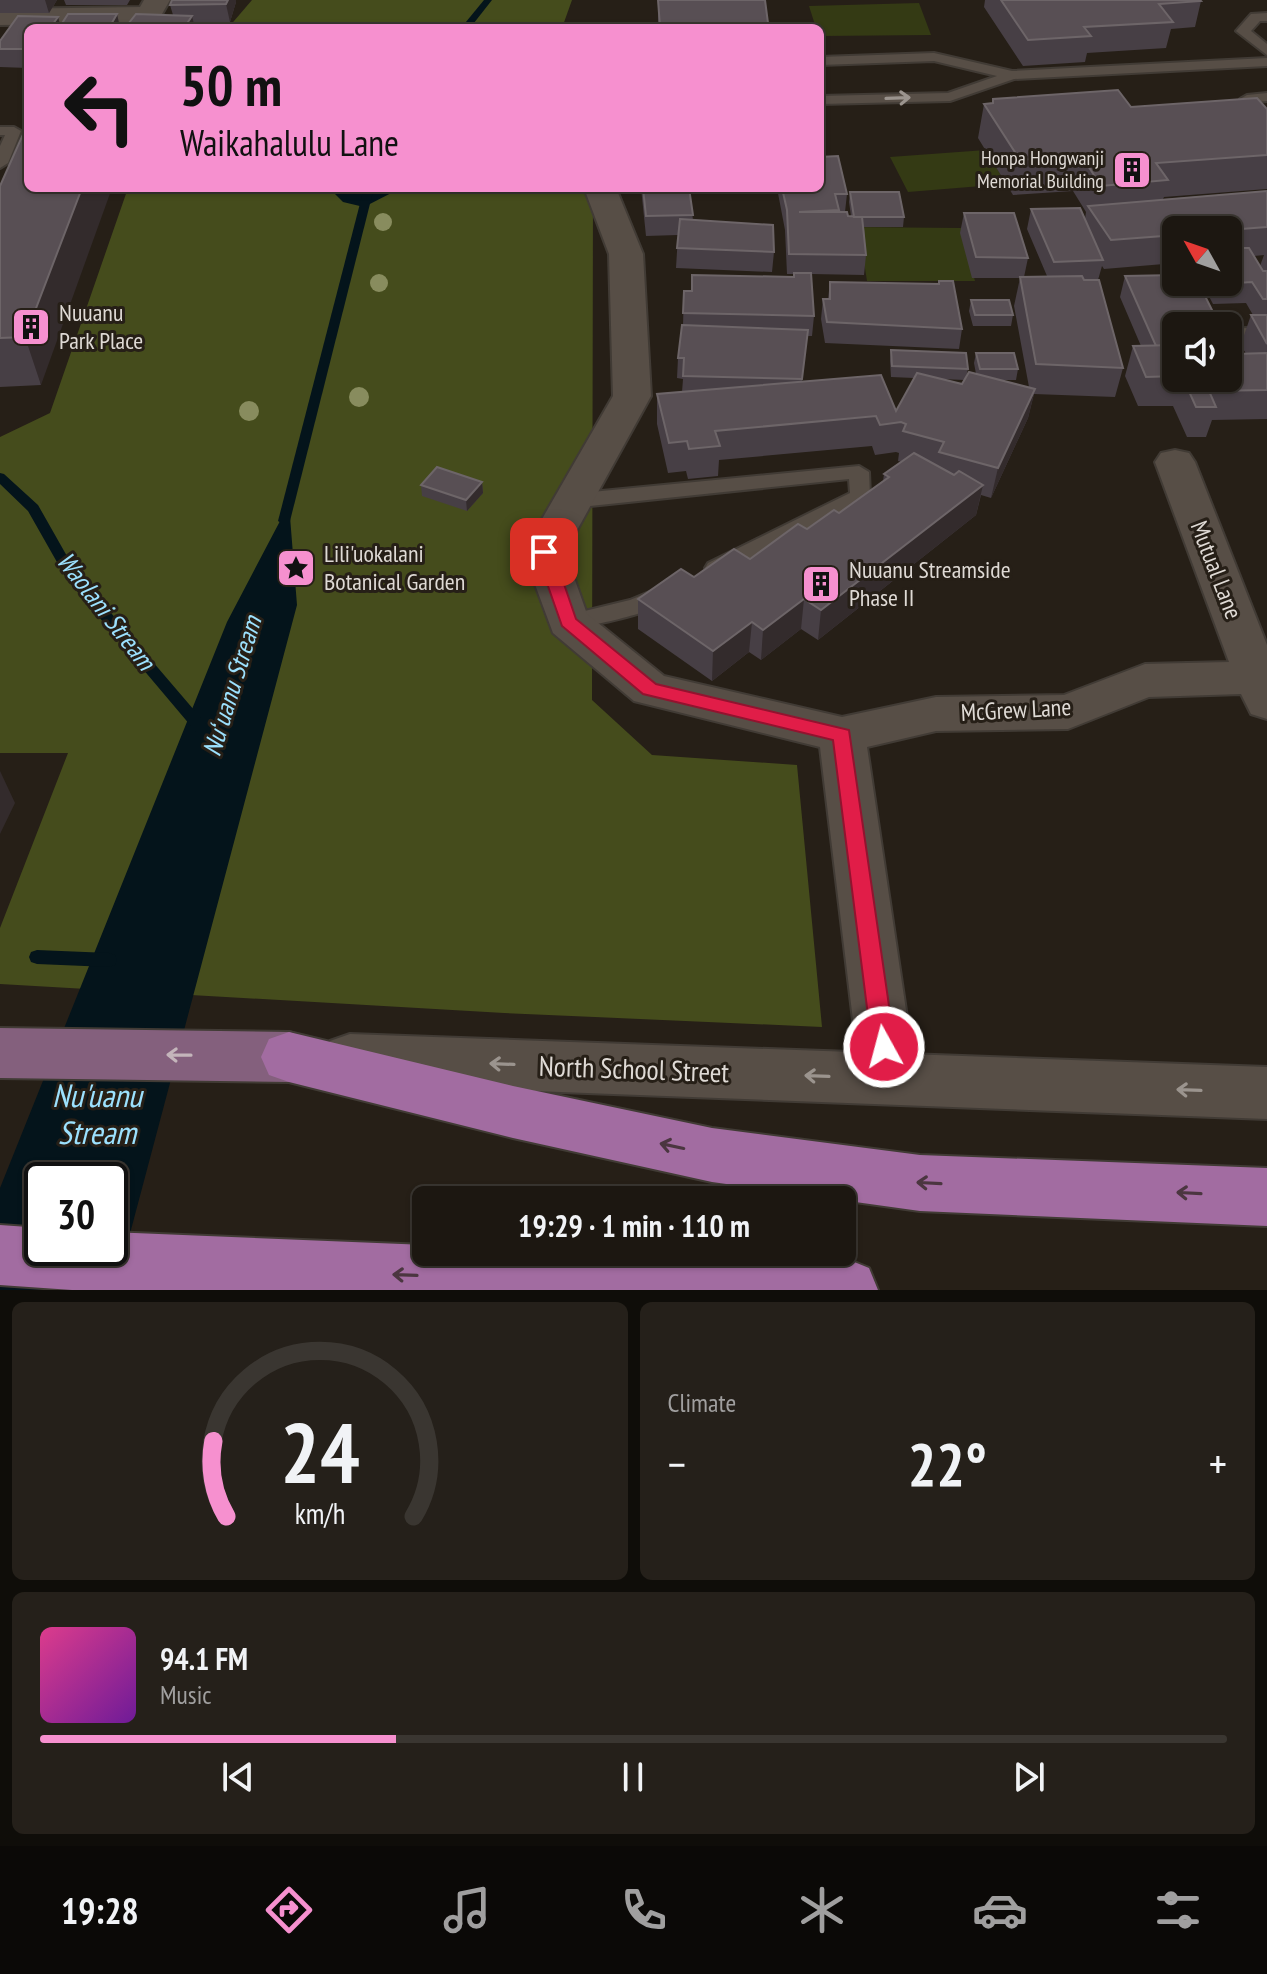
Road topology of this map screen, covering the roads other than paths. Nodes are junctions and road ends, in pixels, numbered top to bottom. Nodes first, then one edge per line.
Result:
1 (157, 0) edge
2 (1267, 17) edge
3 (4, 22) edge
4 (1267, 51) edge
5 (824, 61) edge
6 (1267, 62) edge
7 (1012, 75) junction
8 (1267, 97) edge
9 (824, 100) edge
10 (1267, 126) edge
11 (0, 131) edge
12 (0, 163) edge
13 (602, 192) edge
14 (1267, 338) edge
15 (1242, 339) edge
16 (1175, 462) dead end
17 (571, 501) junction
18 (568, 622) junction
19 (1262, 690) edge
20 (842, 735) junction
21 (0, 1053) edge
22 (273, 1056) junction
23 (888, 1078) junction
24 (1267, 1093) edge
25 (1267, 1197) edge
26 (0, 1255) edge
27 (847, 1290) edge

1 - 3 street
2 - 4 lane
5 - 7 lane
6 - 7 lane
9 -> 7 lane
8 - 10 lane
11 - 12 lane
13 - 17 street
14 - 15 street
16 - 19 street, Mutual Lane
17 - 18 street
17 - 18 lane
18 - 20 street
19 - 20 street, McGrew Lane
20 - 23 street
22 -> 21 main road, North School Street
23 -> 22 street, North School Street
25 -> 22 highway
24 -> 23 street, North School Street
27 -> 26 highway

